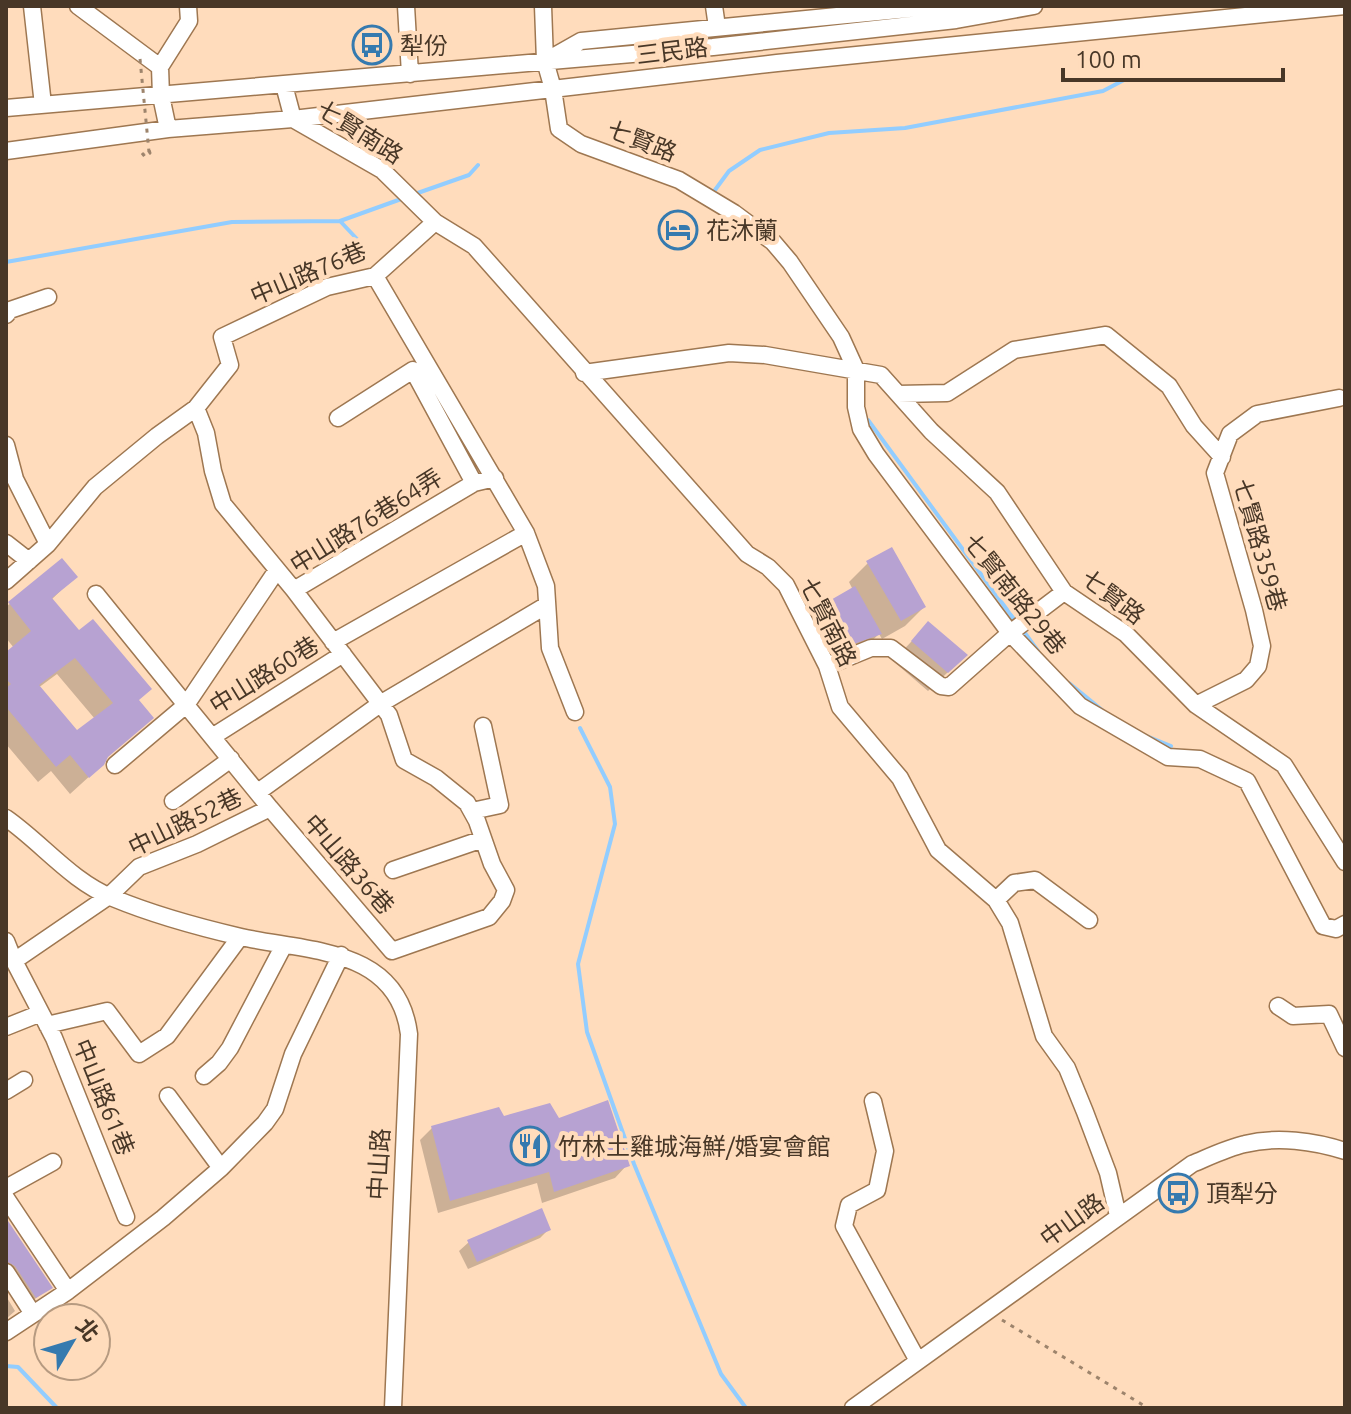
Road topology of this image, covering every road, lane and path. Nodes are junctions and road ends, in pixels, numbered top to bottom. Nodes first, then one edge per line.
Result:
1 (32, 6) edge
2 (78, 6) edge
3 (188, 6) edge
4 (406, 6) edge
5 (543, 6) edge
6 (714, 6) edge
7 (988, 6) edge
8 (1034, 6) edge
9 (1345, 6) edge
10 (1255, 10) edge
11 (717, 27) junction
12 (140, 59) dead end
13 (545, 61) junction
14 (160, 67) junction
15 (410, 74) junction
16 (284, 85) junction
17 (553, 89) junction
18 (161, 96) junction
19 (43, 105) junction
20 (6, 108) edge
21 (293, 119) junction
22 (168, 129) junction
23 (6, 151) edge
24 (142, 153) dead end
25 (435, 222) junction
26 (375, 276) junction
27 (48, 297) dead end
28 (6, 315) edge
29 (856, 370) junction
30 (584, 373) junction
31 (898, 394) junction
32 (1339, 398) dead end
33 (196, 408) junction
34 (338, 418) dead end
35 (6, 445) edge
36 (1222, 457) junction
37 (495, 478) junction
38 (474, 483) junction
39 (526, 533) junction
40 (6, 543) edge
41 (48, 544) junction
42 (29, 561) junction
43 (277, 570) junction
44 (6, 581) edge
45 (294, 590) junction
46 (1064, 592) junction
47 (96, 594) dead end
48 (547, 605) junction
49 (1010, 633) junction
50 (338, 648) junction
51 (827, 666) junction
52 (380, 704) junction
53 (186, 705) junction
54 (1196, 705) junction
55 (575, 712) dead end
56 (483, 726) dead end
57 (212, 737) junction
58 (231, 759) junction
59 (404, 760) joint
60 (115, 765) dead end
61 (258, 792) junction
62 (173, 801) dead end
63 (270, 808) junction
64 (472, 811) junction
65 (6, 818) edge
66 (483, 839) junction
67 (1345, 862) edge
68 (393, 870) dead end
69 (109, 896) junction
70 (996, 900) junction
71 (1089, 920) dead end
72 (1345, 924) edge
73 (240, 937) junction
74 (284, 945) junction
75 (392, 951) junction
76 (9, 952) edge
77 (341, 955) junction
78 (369, 969) junction
79 (1278, 1006) dead end
80 (44, 1019) junction
81 (6, 1027) edge
82 (1345, 1048) edge
83 (204, 1076) dead end
84 (24, 1080) dead end
85 (6, 1091) edge
86 (168, 1096) dead end
87 (873, 1101) dead end
88 (1345, 1151) edge
89 (53, 1162) dead end
90 (221, 1168) junction
91 (6, 1188) edge
92 (6, 1198) edge
93 (1118, 1216) junction
94 (126, 1217) dead end
95 (6, 1272) edge
96 (68, 1291) junction
97 (51, 1302) edge
98 (32, 1312) edge
99 (988, 1312) junction
100 (32, 1315) edge
101 (6, 1332) edge
102 (918, 1361) junction
103 (393, 1408) edge
104 (853, 1408) edge
105 (1148, 1408) edge

1 - 19 street
2 - 14 street
3 - 14 street
4 - 15 street
5 - 13 street
6 - 11 street
7 - 11 street, 三民路
8 - 13 street, 三民路
9 - 10 street, 三民路
10 - 17 street, 三民路
11 - 13 street, 三民路
12 - 24 path, bridge
13 - 15 street, 三民路
13 - 17 street
14 - 18 street
15 - 16 street, 三民路
16 - 18 street, 三民路
16 - 21 street, 七賢南路
17 - 21 street, 三民路
17 - 29 street, 七賢路
18 - 19 street, 三民路
18 - 22 street
19 - 20 street, 三民路
21 - 22 street, 三民路
21 - 25 street, 七賢南路
22 - 23 street, 三民路
25 - 26 street, 中山路76巷
25 - 30 street, 七賢南路
26 - 33 street, 中山路76巷
26 - 37 street
27 - 28 street
29 - 30 street, 七賢路
29 - 31 street, 七賢路
29 - 49 street, 七賢南路29巷
30 - 51 street, 七賢南路
31 - 36 street
31 - 46 street, 七賢路
32 - 36 street, 七賢路359巷
33 - 41 street, 中山路76巷
33 - 43 street
34 - 38 street, 中山路76巷64弄
35 - 41 street
36 - 54 street, 七賢路359巷
37 - 38 street, 中山路76巷64弄
37 - 39 street
38 - 45 street, 中山路76巷64弄
39 - 48 street
39 - 50 street
40 - 42 street
41 - 42 street, 中山路76巷
42 - 44 street, 中山路76巷
43 - 45 street
43 - 53 street
45 - 50 street, 中山路76巷64弄
46 - 49 street
46 - 54 street, 七賢路
47 - 53 street
48 - 52 street
48 - 55 street
49 - 51 street
49 - 72 street, 七賢南路29巷
50 - 52 street, 中山路76巷64弄
50 - 57 street, 中山路60巷
51 - 70 street, 七賢南路
52 - 59 street, 中山路76巷64弄
52 - 61 street, 中山路52巷
53 - 57 street, 中山路52巷
53 - 60 street, 中山路60巷
54 - 67 street, 七賢路
56 - 64 street
57 - 58 street, 中山路52巷
58 - 61 street, 中山路52巷
58 - 62 street
59 - 64 street, 中山路36巷
61 - 63 street, 中山路52巷
63 - 69 street, 中山路52巷
63 - 75 street, 中山路36巷
64 - 66 street, 中山路36巷
65 - 69 street, 中山路
66 - 68 street, 中山路36巷
66 - 75 street, 中山路36巷
69 - 73 street, 中山路
69 - 76 street
70 - 71 street
70 - 93 street, 七賢南路
73 - 74 street, 中山路
73 - 80 street, 中山路61巷
74 - 77 street, 中山路
74 - 83 street
75 - 78 street, 中山路36巷
76 - 80 street
77 - 78 street, 中山路
77 - 90 street
78 - 103 street, 中山路
79 - 82 street
80 - 81 street
80 - 94 street, 中山路61巷
84 - 85 street
86 - 90 street
87 - 102 street
88 - 93 street, 中山路
89 - 91 street
90 - 96 street
92 - 96 street
93 - 99 street, 中山路
95 - 98 street
96 - 97 street
99 - 102 street, 中山路
99 - 105 path
100 - 101 street
102 - 104 street, 中山路

